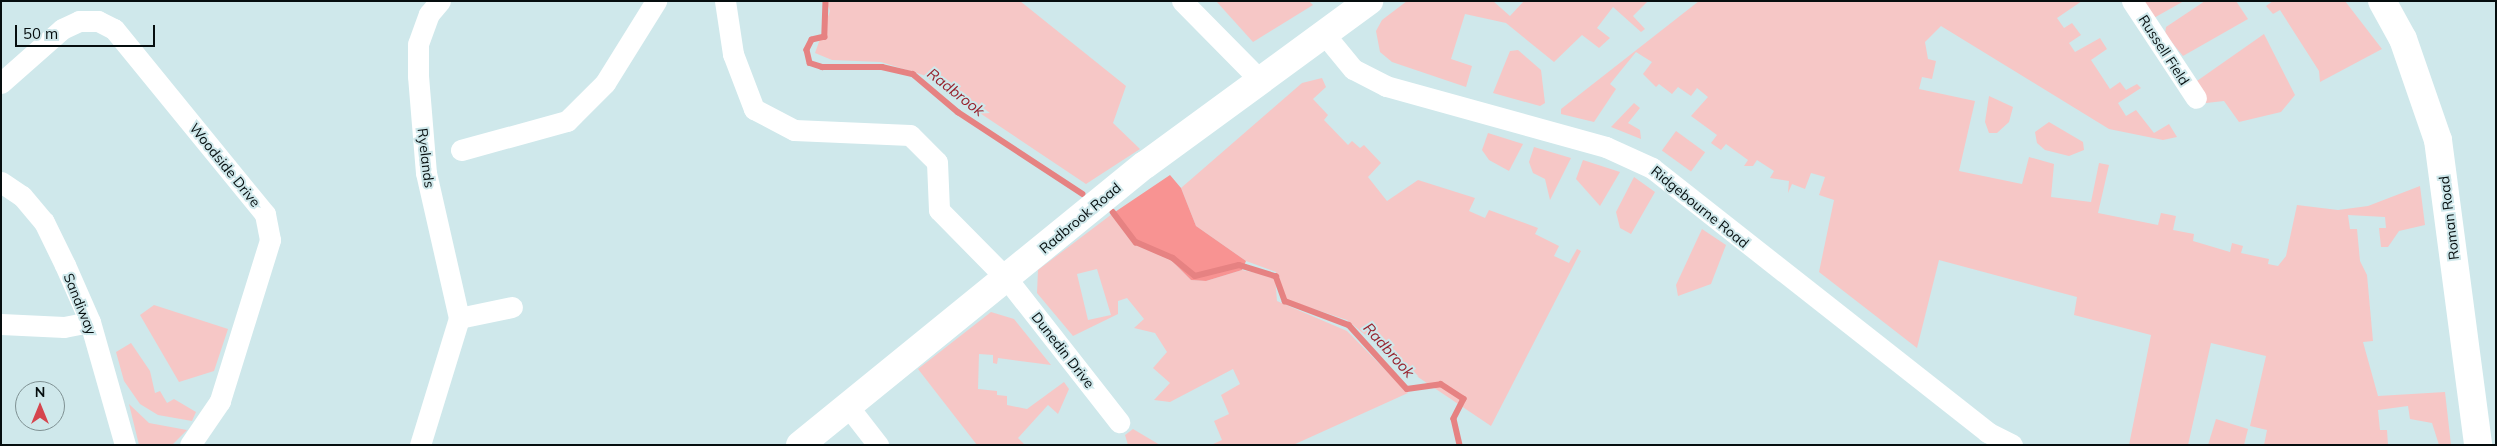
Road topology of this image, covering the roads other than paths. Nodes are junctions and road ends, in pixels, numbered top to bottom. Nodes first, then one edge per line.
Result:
1 (440, 1) edge
2 (656, 1) edge
3 (725, 1) edge
4 (1182, 1) edge
5 (1369, 1) edge
6 (2132, 1) edge
7 (2382, 1) edge
8 (1324, 35) junction
9 (1261, 81) junction
10 (1, 83) edge
11 (2196, 98) dead end
12 (461, 150) dead end
13 (1, 182) edge
14 (1007, 279) junction
15 (512, 307) dead end
16 (459, 318) junction
17 (90, 322) junction
18 (1, 324) edge
19 (847, 405) junction
20 (1119, 422) dead end
21 (125, 445) edge
22 (190, 445) edge
23 (420, 445) edge
24 (800, 445) edge
25 (878, 445) edge
26 (2012, 445) edge
27 (2478, 445) edge

1 - 16 street, Ryelands
2 - 12 street
3 - 14 street, Dunedin Drive
4 - 9 street
5 - 8 main road, Radbrook Road
6 - 11 street, Russell Field
7 - 27 main road, Roman Road
8 - 9 main road, Radbrook Road
8 - 26 street, Ridgebourne Road
9 - 14 main road, Radbrook Road
10 - 22 street, Woodside Drive
13 - 17 street, Sandiway
14 - 19 main road, Radbrook Road
14 - 20 street, Dunedin Drive
15 - 16 street
16 - 23 street, Ryelands
17 - 18 street
17 - 21 street, Sandiway
19 - 24 main road, Radbrook Road
19 - 25 street

